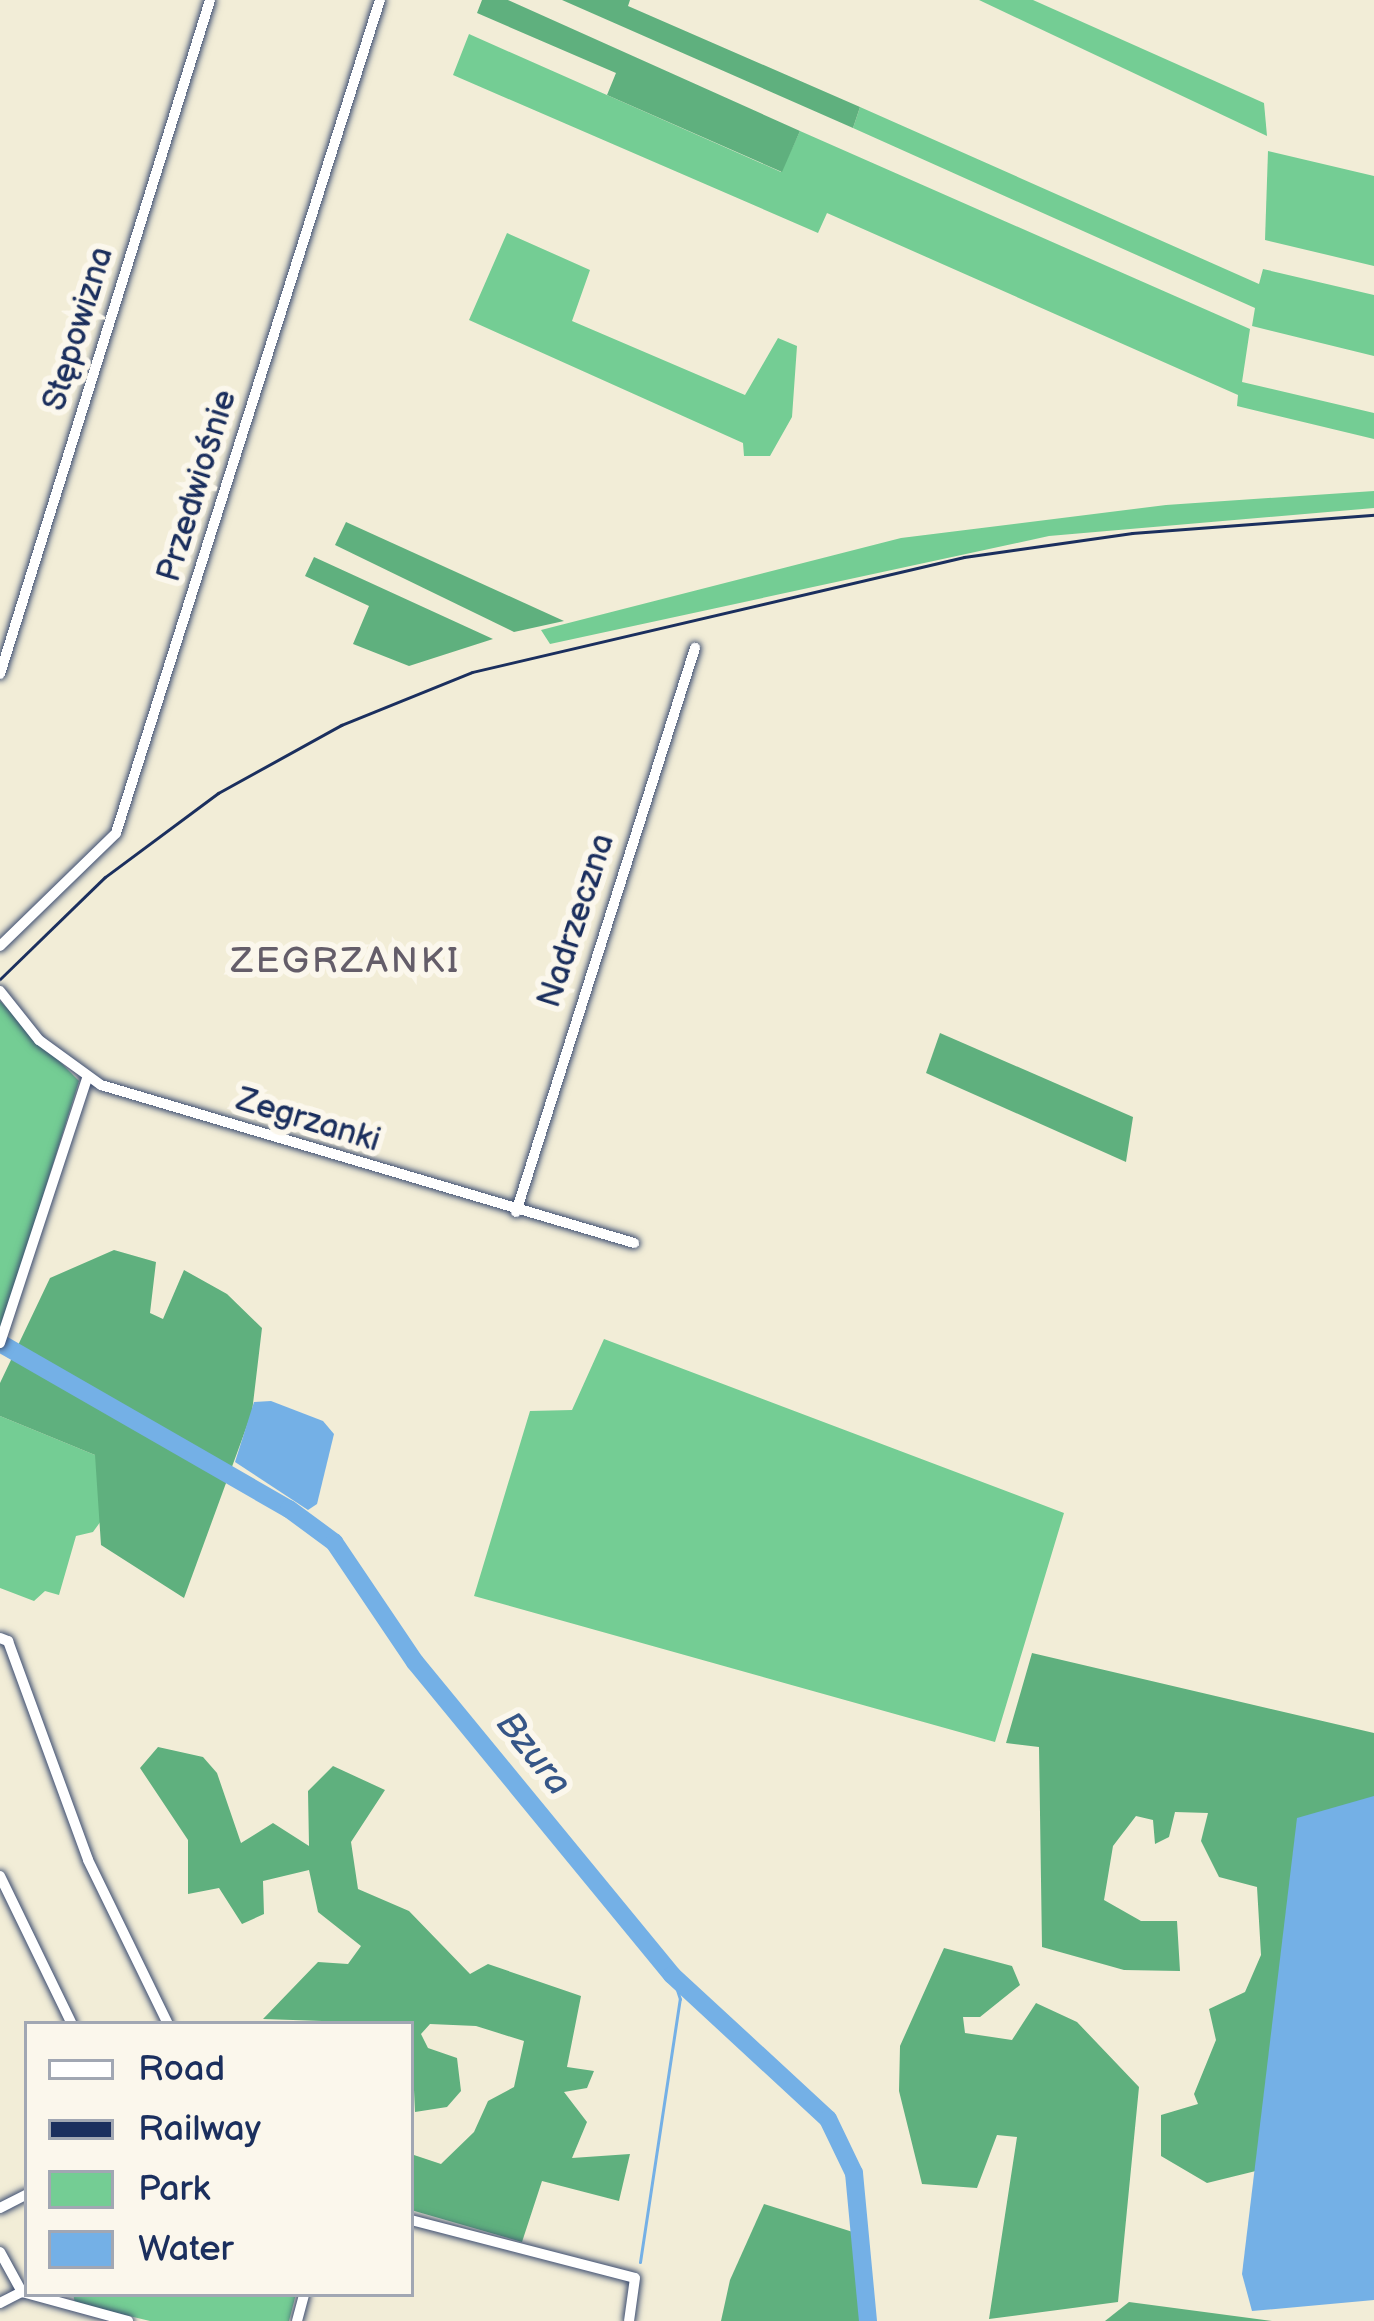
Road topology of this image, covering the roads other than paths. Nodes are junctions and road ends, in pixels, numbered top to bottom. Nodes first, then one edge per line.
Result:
1 (210, 0) edge
2 (380, 0) edge
3 (694, 648) dead end
4 (0, 674) edge
5 (0, 946) edge
6 (0, 991) edge
7 (87, 1078) junction
8 (516, 1212) junction
9 (634, 1243) dead end
10 (1, 1340) edge
11 (0, 1639) edge
12 (0, 1876) edge
13 (15, 1913) junction
14 (0, 1919) edge
15 (70, 2021) edge
16 (167, 2021) edge
17 (414, 2221) edge
18 (2, 2262) edge
19 (22, 2292) joint
20 (40, 2297) edge
21 (0, 2303) edge
22 (128, 2321) edge
23 (629, 2321) edge

1 - 4 street, Stępowizna
2 - 5 street, Przedwiośnie
3 - 8 street, Nadrzeczna
6 - 7 street, Zegrzanki
7 - 8 street, Zegrzanki
7 - 10 street
8 - 9 street, Zegrzanki
11 - 16 street
12 - 13 street
13 - 14 street
13 - 15 street
17 - 23 street
18 - 19 street
19 - 21 street
20 - 22 street

